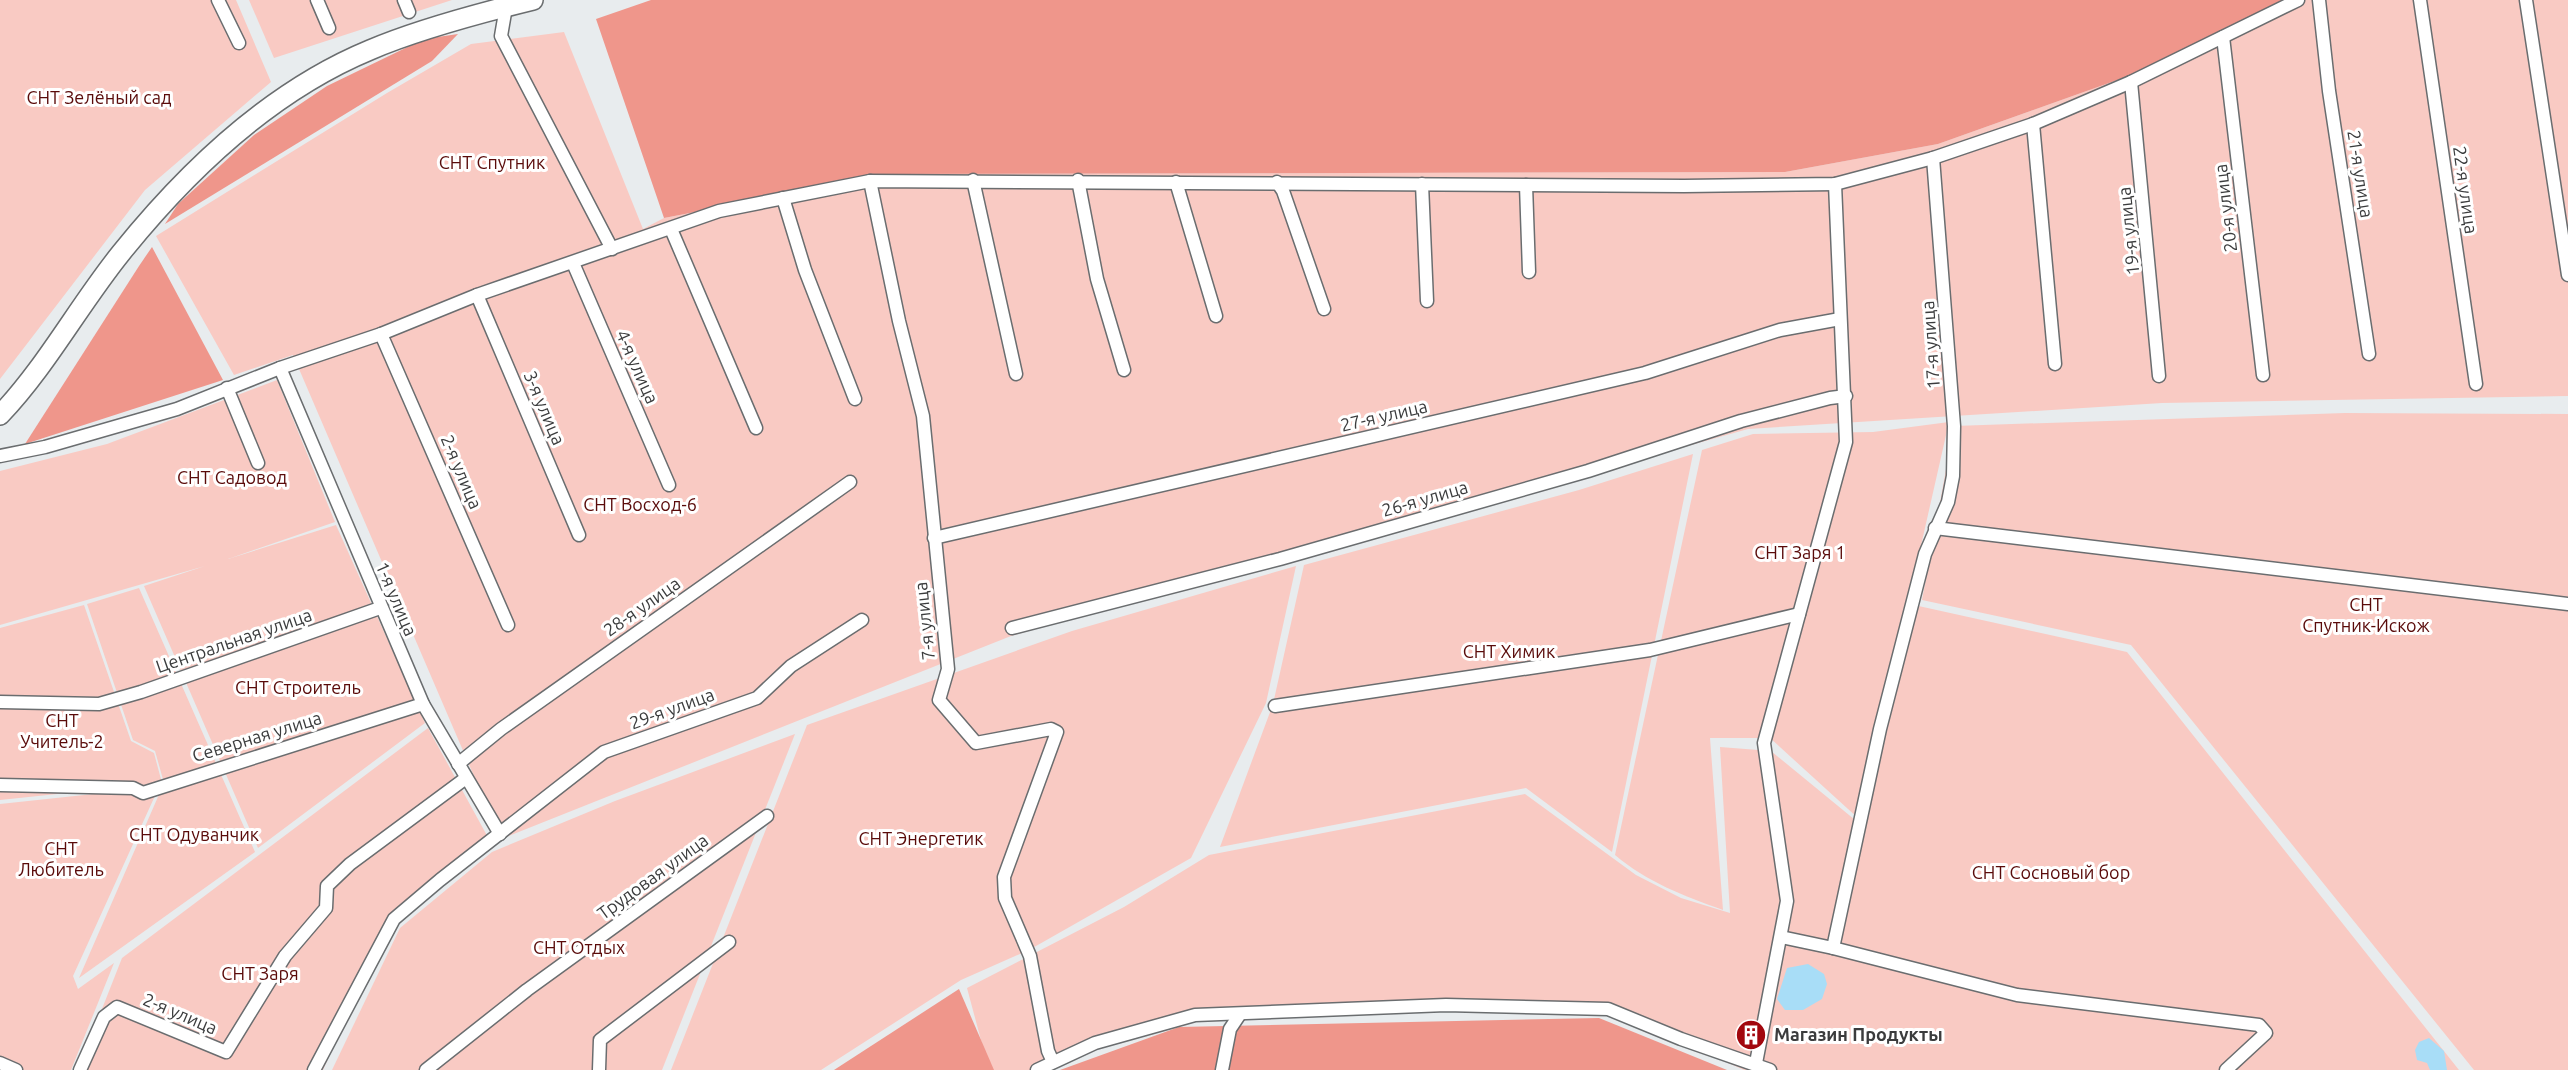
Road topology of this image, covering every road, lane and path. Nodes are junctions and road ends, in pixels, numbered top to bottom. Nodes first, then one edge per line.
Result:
1 (218, 0) edge
2 (317, 0) edge
3 (533, 0) edge
4 (2298, 0) edge
5 (2319, 0) edge
6 (2420, 0) edge
7 (2526, 0) edge
8 (506, 6) junction
9 (329, 28) dead end
10 (2223, 37) junction
11 (239, 43) dead end
12 (2131, 82) junction
13 (2033, 124) junction
14 (1933, 158) junction
15 (973, 180) junction
16 (1078, 180) junction
17 (870, 181) junction
18 (1176, 182) junction
19 (1277, 182) junction
20 (1422, 184) junction
21 (1835, 184) junction
22 (1526, 185) junction
23 (783, 198) junction
24 (671, 229) junction
25 (612, 249) junction
26 (573, 263) junction
27 (1529, 272) dead end
28 (2568, 275) edge
29 (477, 295) junction
30 (1427, 301) dead end
31 (1324, 309) dead end
32 (1216, 316) dead end
33 (1840, 319) junction
34 (381, 334) junction
35 (2369, 354) dead end
36 (2055, 363) dead end
37 (280, 368) junction
38 (1124, 370) dead end
39 (1016, 374) dead end
40 (2263, 375) dead end
41 (2158, 376) dead end
42 (2476, 384) dead end
43 (227, 388) junction
44 (1846, 396) junction
45 (855, 399) dead end
46 (0, 415) edge
47 (756, 428) dead end
48 (0, 456) edge
49 (258, 463) dead end
50 (850, 482) dead end
51 (669, 485) dead end
52 (1935, 528) junction
53 (579, 535) dead end
54 (934, 538) junction
55 (2568, 604) edge
56 (380, 608) junction
57 (1799, 614) junction
58 (862, 620) dead end
59 (508, 625) dead end
60 (1012, 628) dead end
61 (0, 702) edge
62 (423, 704) junction
63 (1275, 706) dead end
64 (458, 764) junction
65 (466, 778) junction
66 (0, 785) edge
67 (767, 816) dead end
68 (498, 835) junction
69 (1781, 937) junction
70 (729, 942) dead end
71 (1833, 948) junction
72 (1240, 1014) junction
73 (1053, 1062) junction
74 (0, 1063) edge
75 (1756, 1063) junction
76 (16, 1070) edge
77 (80, 1070) edge
78 (314, 1070) edge
79 (426, 1070) edge
80 (599, 1070) edge
81 (1037, 1070) edge
82 (1222, 1070) edge
83 (1770, 1070) edge
84 (2227, 1070) edge

1 - 11 street
2 - 9 street
3 - 8 main road
4 - 10 street
5 - 35 street, 21-я улица
6 - 42 street, 22-я улица
7 - 28 street
8 - 25 street
8 - 46 main road
10 - 12 street
10 - 40 street, 20-я улица
12 - 13 street
12 - 41 street, 19-я улица
13 - 14 street
13 - 36 street
14 - 21 street
14 - 52 street, 17-я улица
15 - 16 street
15 - 17 street
15 - 39 street
16 - 18 street
16 - 38 street
17 - 23 street
17 - 54 street, 7-я улица
18 - 19 street
18 - 32 street
19 - 20 street
19 - 31 street
20 - 22 street
20 - 30 street
21 - 22 street
21 - 33 street
22 - 27 street
23 - 24 street
23 - 45 street
24 - 25 street
24 - 47 street
25 - 26 street
26 - 29 street
26 - 51 street, 4-я улица
29 - 34 street
29 - 53 street, 3-я улица
33 - 44 street
33 - 54 street, 27-я улица
34 - 37 street
34 - 59 street, 2-я улица
37 - 43 street
37 - 56 street, 1-я улица
43 - 48 street
43 - 49 street
44 - 57 street
44 - 60 street, 26-я улица
50 - 64 street, 28-я улица
52 - 55 street
52 - 71 street, 17-я улица
54 - 73 street, 7-я улица
56 - 61 street, Центральная улица
56 - 62 street, 1-я улица
57 - 63 street
57 - 69 street
58 - 68 street, 29-я улица
62 - 64 street, 1-я улица
62 - 66 street, Северная улица
64 - 65 street, 1-я улица
65 - 68 street, 1-я улица
65 - 77 street, 2-я улица
67 - 79 street, Трудовая улица
68 - 78 street, 29-я улица
69 - 71 street
69 - 75 street
70 - 80 street
71 - 84 street
72 - 73 street
72 - 75 street
72 - 82 street
73 - 81 street
74 - 76 street
75 - 83 street

